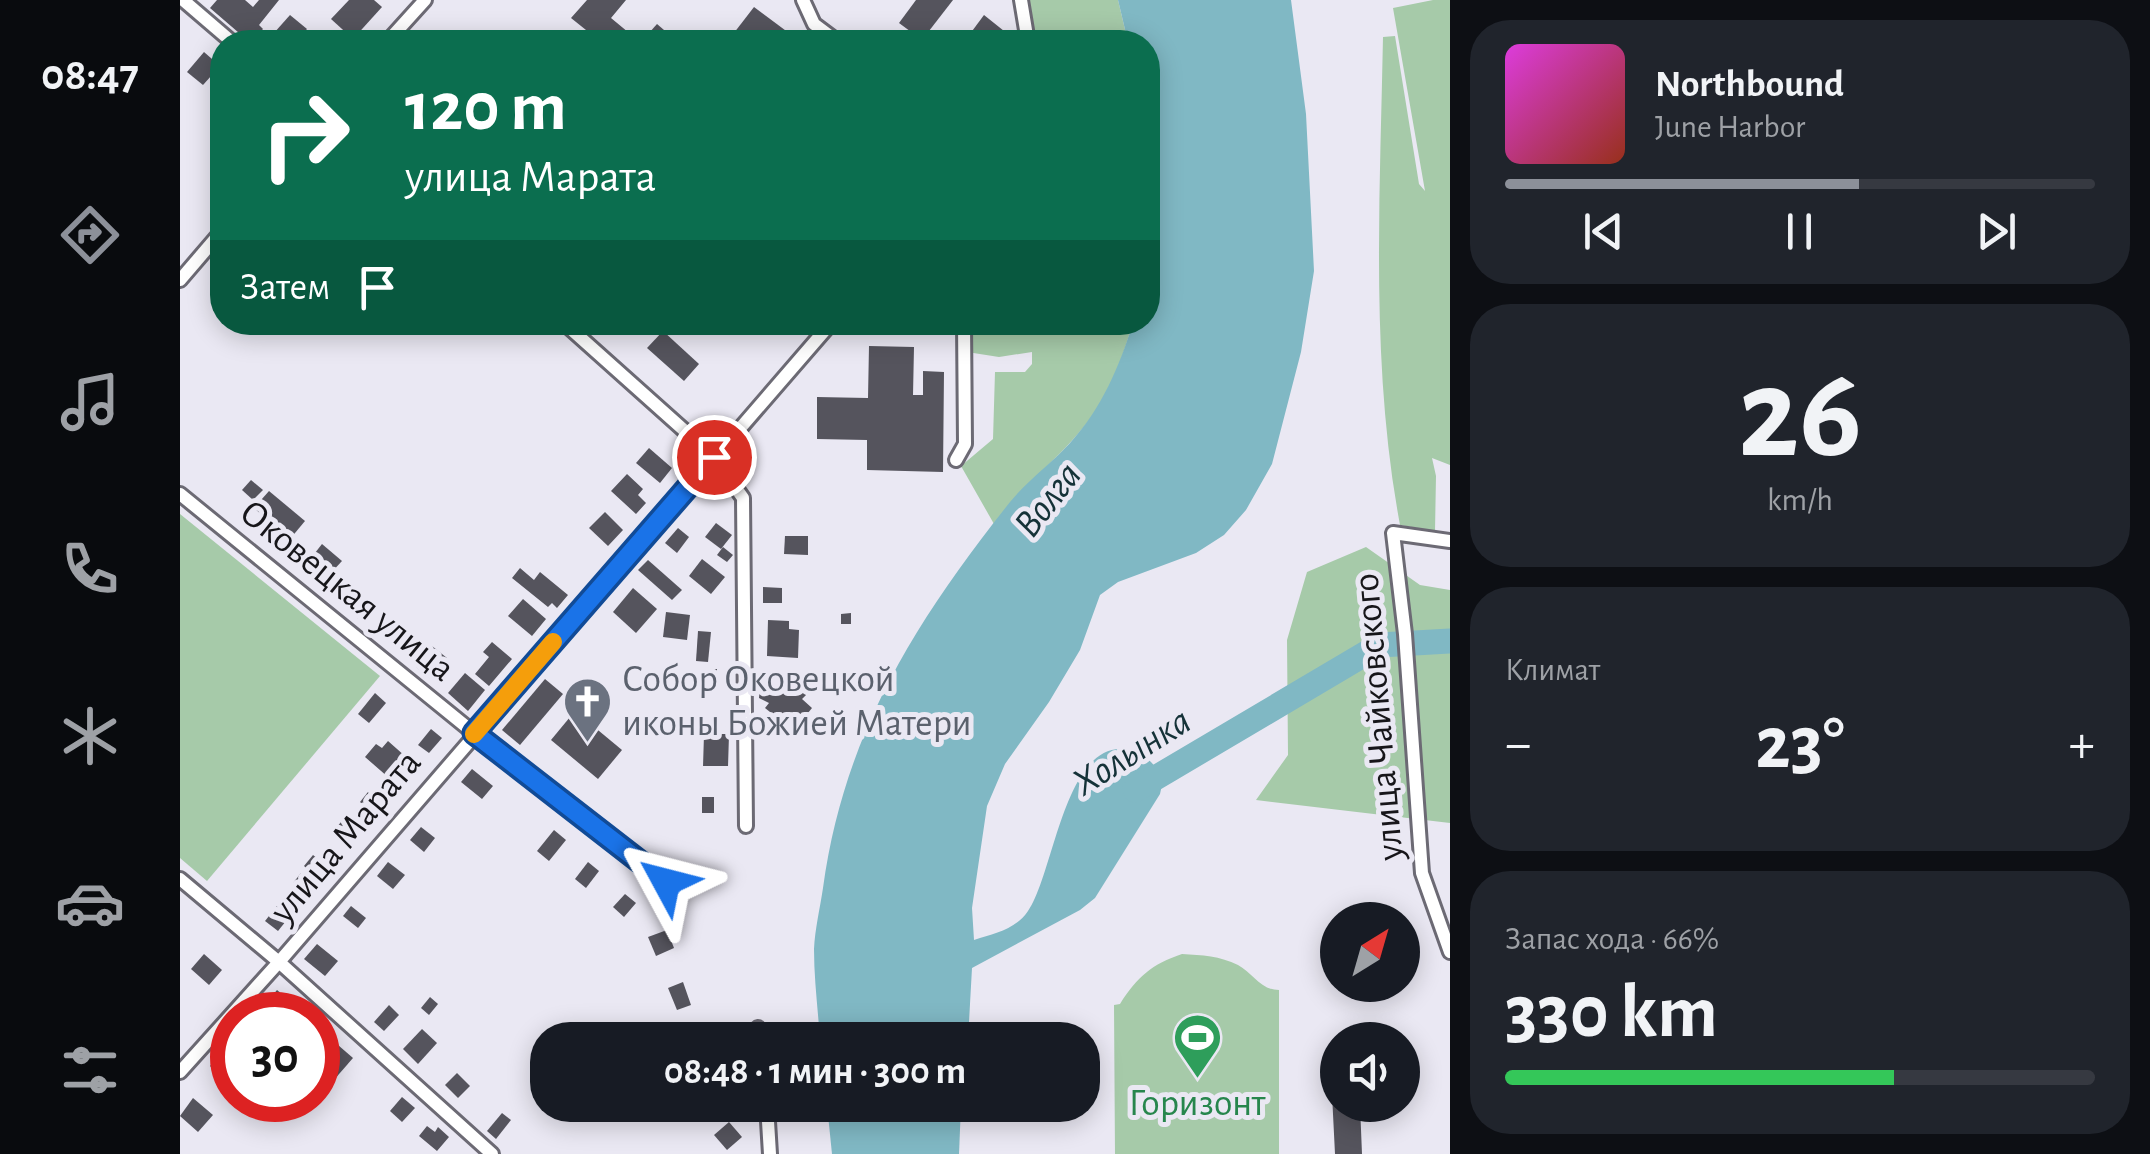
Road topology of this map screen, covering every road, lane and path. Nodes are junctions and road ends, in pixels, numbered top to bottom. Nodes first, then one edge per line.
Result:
1 (183, 0) edge
2 (425, 0) edge
3 (804, 0) edge
4 (1021, 0) edge
5 (218, 30) edge
6 (398, 30) edge
7 (822, 30) edge
8 (1026, 30) edge
9 (210, 245) edge
10 (180, 280) edge
11 (578, 335) edge
12 (821, 335) edge
13 (964, 335) edge
14 (714, 457) junction
15 (956, 460) dead end
16 (180, 494) edge
17 (1450, 541) edge
18 (474, 733) junction
19 (746, 826) dead end
20 (180, 879) edge
21 (666, 882) dead end
22 (1450, 952) edge
23 (279, 962) junction
24 (180, 1072) edge
25 (767, 1122) edge
26 (492, 1154) edge
27 (770, 1154) edge

1 - 5 street
2 - 6 street
3 - 7 street
4 - 8 street
9 - 10 street
11 - 14 street
12 - 14 street, улица Марата
13 - 15 street
14 - 18 street, улица Марата
14 - 19 street
16 - 18 street, Оковецкая улица
17 - 22 street, улица Чайковского
18 - 21 street, Оковецкая улица
18 - 23 street, улица Марата
20 - 23 street
23 - 24 street, улица Марата
23 - 26 street
25 - 27 street

